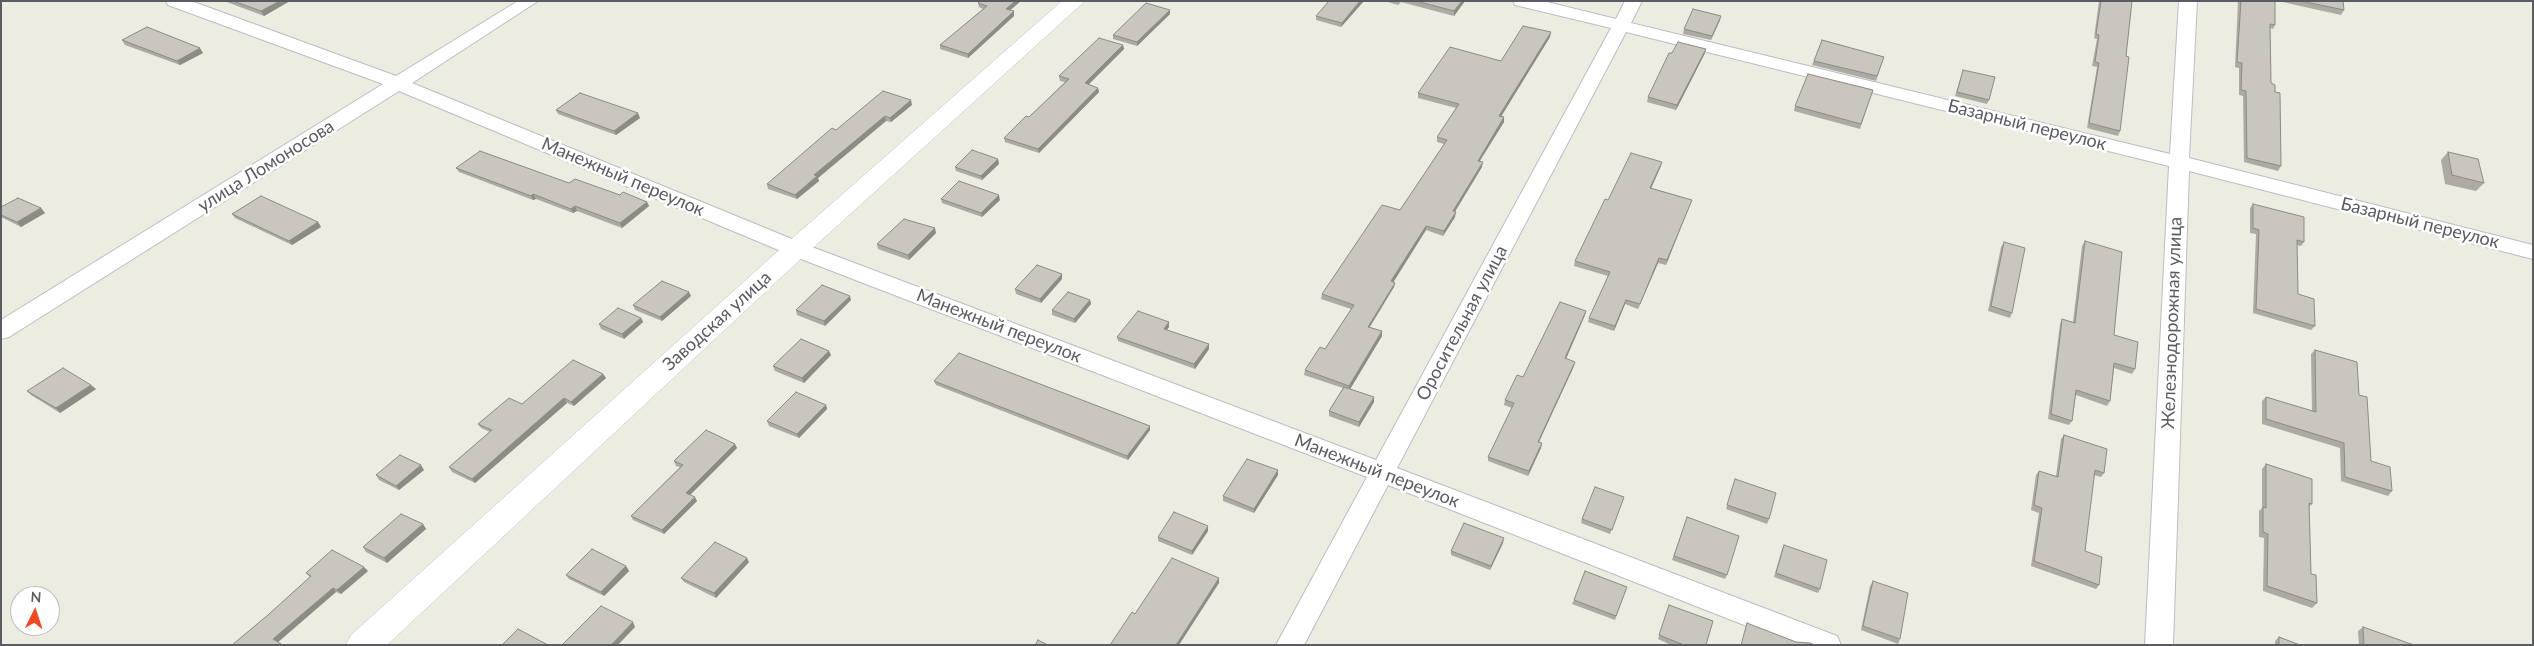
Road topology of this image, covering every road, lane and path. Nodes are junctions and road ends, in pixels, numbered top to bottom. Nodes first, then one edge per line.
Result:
1 (174, 1) edge
2 (530, 1) edge
3 (1075, 1) edge
4 (1521, 1) edge
5 (1634, 1) edge
6 (2188, 1) edge
7 (1621, 26) junction
8 (400, 84) junction
9 (2179, 162) junction
10 (796, 249) junction
11 (2533, 252) edge
12 (1, 331) edge
13 (1382, 472) junction
14 (363, 645) edge
15 (1290, 645) edge
16 (1827, 645) edge
17 (2159, 645) edge

1 - 8 street, Манежный переулок
2 - 8 street, улица Ломоносова
3 - 10 main road, Заводская улица
4 - 7 street, Базарный переулок
5 - 7 street, Оросительная улица
6 - 9 street, Железнодорожная улица
7 - 9 street, Базарный переулок
7 - 13 street, Оросительная улица
8 - 10 street, Манежный переулок
8 - 12 street, улица Ломоносова
9 - 11 street, Базарный переулок
9 - 17 street, Железнодорожная улица
10 - 13 street, Манежный переулок
10 - 14 main road, Заводская улица
13 - 15 street, Оросительная улица
13 - 16 street, Манежный переулок

